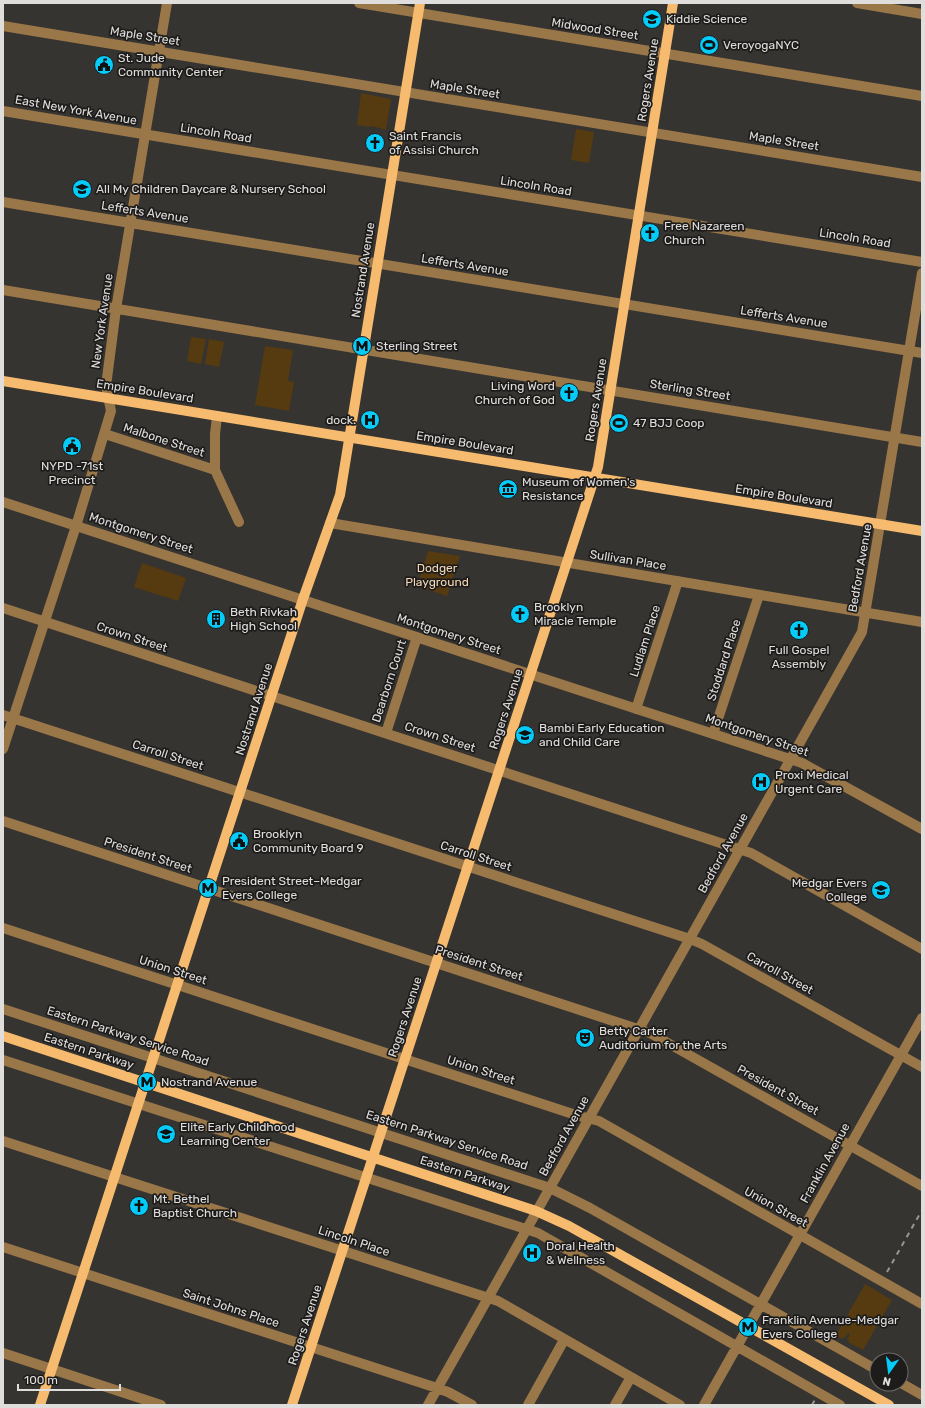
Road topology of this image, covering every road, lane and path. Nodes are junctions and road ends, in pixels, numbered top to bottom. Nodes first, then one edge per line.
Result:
1 (167, 3) edge
2 (358, 3) edge
3 (673, 3) edge
4 (857, 3) edge
5 (419, 8) edge
6 (922, 14) edge
7 (3, 26) edge
8 (159, 52) junction
9 (665, 53) junction
10 (405, 92) junction
11 (922, 96) edge
12 (3, 111) edge
13 (652, 133) junction
14 (145, 135) junction
15 (392, 176) junction
16 (922, 177) edge
17 (3, 202) edge
18 (638, 216) junction
19 (130, 223) junction
20 (922, 262) edge
21 (377, 264) junction
22 (922, 273) edge
23 (3, 290) edge
24 (624, 304) junction
25 (116, 310) junction
26 (363, 350) junction
27 (909, 351) junction
28 (922, 353) edge
29 (3, 381) edge
30 (610, 390) junction
31 (109, 398) junction
32 (217, 416) junction
33 (104, 434) junction
34 (349, 437) junction
35 (895, 437) junction
36 (922, 442) edge
37 (215, 470) junction
38 (595, 478) junction
39 (3, 502) edge
40 (239, 522) dead end
41 (330, 523) junction
42 (881, 525) junction
43 (76, 526) junction
44 (922, 531) edge
45 (567, 563) junction
46 (678, 581) junction
47 (759, 594) junction
48 (303, 599) junction
49 (3, 608) edge
50 (866, 613) junction
51 (44, 622) junction
52 (922, 622) edge
53 (417, 637) junction
54 (531, 674) junction
55 (272, 696) junction
56 (636, 709) junction
57 (3, 715) edge
58 (13, 718) junction
59 (386, 733) junction
60 (713, 734) junction
61 (3, 749) edge
62 (791, 759) junction
63 (499, 770) junction
64 (240, 792) junction
65 (3, 821) edge
66 (922, 829) edge
67 (740, 849) junction
68 (468, 867) junction
69 (209, 888) junction
70 (3, 928) edge
71 (690, 939) junction
72 (922, 948) edge
73 (436, 963) junction
74 (178, 985) junction
75 (3, 1009) edge
76 (922, 1018) edge
77 (639, 1029) junction
78 (3, 1036) edge
79 (901, 1055) junction
80 (154, 1058) junction
81 (405, 1059) junction
82 (3, 1060) edge
83 (922, 1067) edge
84 (146, 1083) junction
85 (138, 1104) junction
86 (589, 1118) junction
87 (381, 1133) junction
88 (3, 1140) edge
89 (850, 1145) junction
90 (373, 1157) junction
91 (115, 1177) junction
92 (366, 1178) junction
93 (922, 1186) edge
94 (550, 1188) junction
95 (536, 1211) junction
96 (526, 1230) junction
97 (800, 1235) junction
98 (3, 1247) edge
99 (342, 1251) junction
100 (83, 1273) junction
101 (488, 1298) junction
102 (761, 1304) junction
103 (922, 1304) edge
104 (748, 1326) junction
105 (564, 1340) junction
106 (737, 1347) junction
107 (311, 1348) junction
108 (3, 1353) edge
109 (869, 1365) edge
110 (52, 1369) junction
111 (631, 1377) junction
112 (437, 1388) junction
113 (909, 1388) edge
114 (922, 1395) edge
115 (40, 1405) edge
116 (161, 1405) edge
117 (292, 1405) edge
118 (428, 1405) edge
119 (472, 1405) edge
120 (528, 1405) edge
121 (615, 1405) edge
122 (680, 1405) edge
123 (704, 1405) edge
124 (840, 1405) edge
125 (889, 1405) edge

1 - 8 street, New York Avenue
2 - 5 street, Midwood Street
3 - 9 main road, Rogers Avenue
4 - 6 street
5 - 9 street, Midwood Street
5 - 10 main road, Nostrand Avenue
7 - 8 street, Maple Street
8 - 10 street, Maple Street
8 - 14 street, New York Avenue
9 - 11 street, Midwood Street
9 - 13 main road, Rogers Avenue
10 - 13 street, Maple Street
10 - 15 main road, Nostrand Avenue
12 - 14 street, East New York Avenue
13 - 16 street, Maple Street
13 - 18 main road, Rogers Avenue
14 - 15 street, Lincoln Road
14 - 19 street, New York Avenue
15 - 18 street, Lincoln Road
15 - 21 main road, Nostrand Avenue
17 - 19 street, Lefferts Avenue
18 - 20 street, Lincoln Road
18 - 24 main road, Rogers Avenue
19 - 21 street, Lefferts Avenue
19 - 25 street, New York Avenue
21 - 24 street, Lefferts Avenue
21 - 26 main road, Nostrand Avenue
22 - 27 street, Bedford Avenue
23 - 25 street, Sterling Street
24 - 27 street, Lefferts Avenue
24 - 30 main road, Rogers Avenue
25 - 26 street, Sterling Street
25 - 31 street, New York Avenue
26 - 30 street, Sterling Street
26 - 34 main road, Nostrand Avenue
27 - 28 street, Lefferts Avenue
27 - 35 street, Bedford Avenue
29 - 31 main road, Empire Boulevard
30 - 35 street, Sterling Street
30 - 38 main road, Rogers Avenue
31 - 32 main road, Empire Boulevard
31 - 33 street, New York Avenue
32 - 34 main road, Empire Boulevard
32 - 37 street
33 - 37 street, Malbone Street
33 - 43 street, New York Avenue
34 - 38 main road, Empire Boulevard
34 - 41 main road, Nostrand Avenue
35 - 36 street, Sterling Street
35 - 42 street, Bedford Avenue
37 - 40 street
38 - 42 main road, Empire Boulevard
38 - 45 main road, Rogers Avenue
39 - 43 street, Montgomery Street
41 - 45 street, Sullivan Place
41 - 48 main road, Nostrand Avenue
42 - 44 main road, Empire Boulevard
42 - 50 street, Bedford Avenue
43 - 48 street, Montgomery Street
43 - 51 street, New York Avenue
45 - 46 street, Sullivan Place
45 - 54 main road, Rogers Avenue
46 - 47 street, Sullivan Place
46 - 56 street, Ludlam Place
47 - 50 street, Sullivan Place
47 - 60 street, Stoddard Place
48 - 53 street, Montgomery Street
48 - 55 main road, Nostrand Avenue
49 - 51 street, Crown Street
50 - 52 street, Sullivan Place
50 - 62 street, Bedford Avenue
51 - 55 street, Crown Street
51 - 58 street, New York Avenue
53 - 54 street, Montgomery Street
53 - 59 street, Dearborn Court
54 - 56 street, Montgomery Street
54 - 63 main road, Rogers Avenue
55 - 59 street, Crown Street
55 - 64 main road, Nostrand Avenue
56 - 60 street, Montgomery Street
57 - 58 street, Carroll Street
58 - 61 street, New York Avenue
58 - 64 street, Carroll Street
59 - 63 street, Crown Street
60 - 62 street, Montgomery Street
62 - 66 street, Montgomery Street
62 - 67 street, Bedford Avenue
63 - 67 street, Crown Street
63 - 68 main road, Rogers Avenue
64 - 68 street, Carroll Street
64 - 69 main road, Nostrand Avenue
65 - 69 street, President Street
67 - 71 street, Bedford Avenue
67 - 72 street, Crown Street
68 - 71 street, Carroll Street
68 - 73 main road, Rogers Avenue
69 - 73 street, President Street
69 - 74 main road, Nostrand Avenue
70 - 74 street, Union Street
71 - 77 street, Bedford Avenue
71 - 79 street, Carroll Street
73 - 77 street, President Street
73 - 81 main road, Rogers Avenue
74 - 80 main road, Nostrand Avenue
74 - 81 street, Union Street
75 - 80 street, Eastern Parkway Service Road
76 - 79 street, Franklin Avenue
77 - 86 street, Bedford Avenue
77 - 89 street, President Street
78 - 84 main road, Eastern Parkway
79 - 83 street, Carroll Street
79 - 89 street, Franklin Avenue
80 - 84 main road, Nostrand Avenue
80 - 87 street, Eastern Parkway Service Road
81 - 86 street, Union Street
81 - 87 main road, Rogers Avenue
82 - 85 street
84 - 85 main road, Nostrand Avenue
84 - 90 main road, Eastern Parkway
85 - 91 main road, Nostrand Avenue
85 - 92 street
86 - 94 street, Bedford Avenue
86 - 97 street, Union Street
87 - 90 main road, Rogers Avenue
87 - 94 street, Eastern Parkway Service Road
88 - 91 street, Lincoln Place
89 - 93 street, President Street
89 - 97 street, Franklin Avenue
90 - 92 main road, Rogers Avenue
90 - 95 main road, Eastern Parkway
91 - 99 street, Lincoln Place
91 - 100 main road, Nostrand Avenue
92 - 96 street
92 - 99 main road, Rogers Avenue
94 - 95 street, Bedford Avenue
94 - 102 street, Eastern Parkway Service Road
95 - 96 street, Bedford Avenue
95 - 104 main road, Eastern Parkway
96 - 101 street, Bedford Avenue
96 - 106 street
97 - 102 street, Franklin Avenue
97 - 103 street, Union Street
98 - 100 street, Saint Johns Place
99 - 101 street, Lincoln Place
99 - 107 main road, Rogers Avenue
100 - 107 street, Saint Johns Place
100 - 110 main road, Nostrand Avenue
101 - 105 street, Lincoln Place
101 - 112 street, Bedford Avenue
102 - 104 street, Franklin Avenue
102 - 109 street, Eastern Parkway Service Road
104 - 106 street, Franklin Avenue
104 - 125 main road, Eastern Parkway
105 - 111 street, Lincoln Place
105 - 120 street
106 - 123 street, Franklin Avenue
106 - 124 street
107 - 112 street, Saint Johns Place
107 - 117 main road, Rogers Avenue
108 - 110 street
110 - 115 main road, Nostrand Avenue
110 - 116 street
111 - 121 street
111 - 122 street, Lincoln Place
112 - 118 street, Bedford Avenue
112 - 119 street, Saint Johns Place
113 - 114 street

